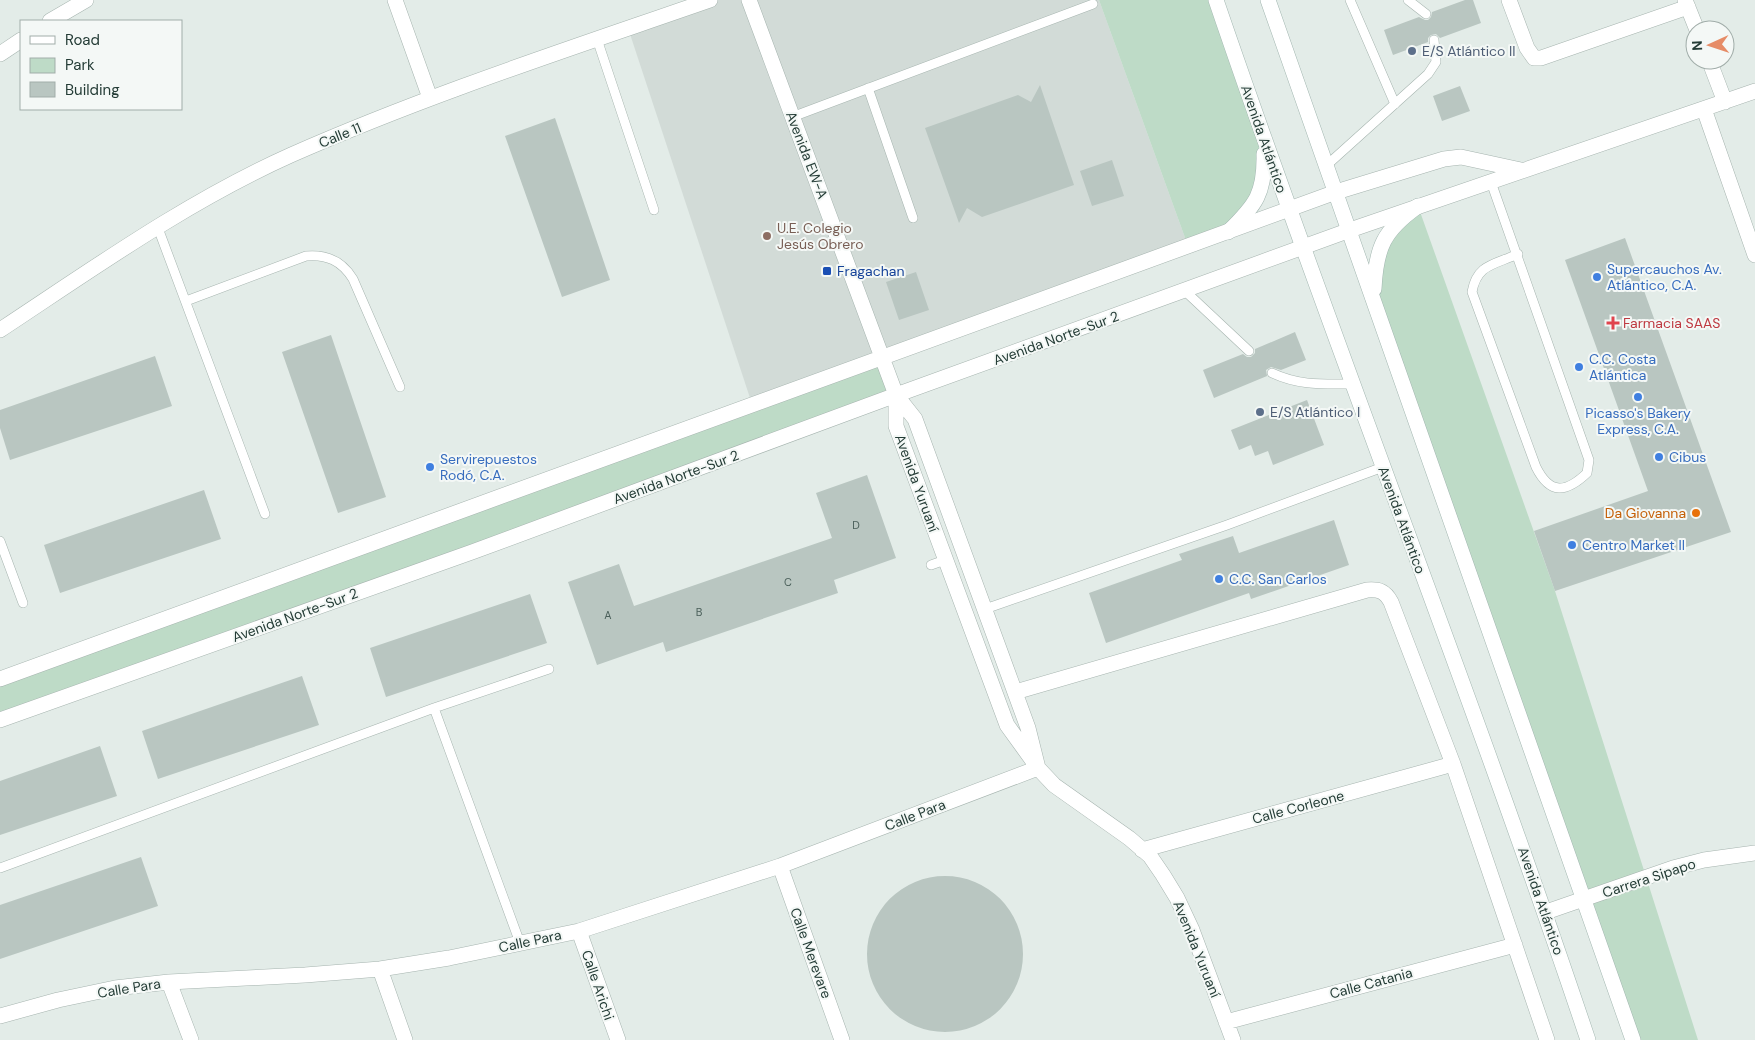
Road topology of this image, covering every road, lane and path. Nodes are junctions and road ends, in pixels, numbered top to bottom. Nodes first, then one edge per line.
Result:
1 (86, 0) edge
2 (395, 0) edge
3 (710, 0) edge
4 (748, 0) edge
5 (1216, 0) edge
6 (1268, 0) edge
7 (1350, 0) edge
8 (1408, 0) edge
9 (1509, 0) edge
10 (1093, 4) dead end
11 (1686, 4) edge
12 (1426, 14) dead end
13 (52, 20) edge
14 (1693, 20) edge
15 (597, 39) junction
16 (1434, 40) dead end
17 (20, 41) edge
18 (0, 54) edge
19 (1713, 70) edge
20 (868, 88) junction
21 (1755, 92) edge
22 (430, 98) junction
23 (1725, 102) junction
24 (1395, 104) junction
25 (1704, 109) junction
26 (792, 117) junction
27 (1264, 140) junction
28 (1327, 165) junction
29 (1521, 170) junction
30 (1491, 182) junction
31 (1336, 192) junction
32 (1418, 206) junction
33 (654, 210) dead end
34 (1289, 210) junction
35 (913, 218) dead end
36 (158, 228) junction
37 (1350, 230) junction
38 (1228, 232) junction
39 (1303, 248) junction
40 (1518, 254) junction
41 (1755, 255) edge
42 (1185, 291) junction
43 (1374, 298) junction
44 (186, 301) junction
45 (0, 330) edge
46 (1249, 351) dead end
47 (882, 356) junction
48 (1272, 373) dead end
49 (1353, 384) junction
50 (400, 387) dead end
51 (896, 395) junction
52 (1383, 467) junction
53 (265, 514) dead end
54 (0, 542) edge
55 (22, 603) dead end
56 (985, 609) junction
57 (549, 669) dead end
58 (0, 679) edge
59 (1015, 692) junction
60 (434, 708) junction
61 (0, 720) edge
62 (1453, 764) junction
63 (1038, 768) junction
64 (1142, 850) junction
65 (1755, 853) edge
66 (780, 866) junction
67 (0, 868) edge
68 (1584, 899) junction
69 (1546, 912) junction
70 (579, 931) junction
71 (520, 943) junction
72 (1515, 945) junction
73 (380, 969) junction
74 (169, 982) junction
75 (0, 1016) edge
76 (1226, 1022) junction
77 (191, 1040) edge
78 (405, 1040) edge
79 (618, 1040) edge
80 (842, 1040) edge
81 (1232, 1040) edge
82 (1547, 1040) edge
83 (1588, 1040) edge
84 (1633, 1040) edge

1 - 13 street
2 - 22 street
3 - 15 street, Calle 11
4 - 26 street, Avenida EW-A
5 - 27 street, Avenida Atlántico
6 - 28 street
7 - 24 lane
8 - 12 lane
9 - 11 street
10 - 20 lane
11 - 14 street
15 - 22 street, Calle 11
15 - 33 lane
16 - 24 lane
17 - 18 street
19 - 23 street
20 - 26 lane
20 - 35 lane
21 - 23 street, Avenida Norte-Sur 2
22 - 36 street, Calle 11
23 - 25 street, Avenida Norte-Sur 2
24 - 28 lane
25 - 29 street, Avenida Norte-Sur 2
25 - 41 street
26 - 47 street, Avenida EW-A
27 - 34 street, Avenida Atlántico
27 - 38 street
28 - 31 street
29 - 30 street, Avenida Norte-Sur 2
29 - 31 street
30 - 32 street, Avenida Norte-Sur 2
30 - 40 lane
31 - 34 street
31 - 37 street
32 - 37 street, Avenida Norte-Sur 2
32 - 43 street
34 - 38 street
34 - 39 street, Avenida Atlántico
36 - 44 lane
36 - 45 street, Calle 11
37 - 39 street, Avenida Norte-Sur 2
37 - 43 street
38 - 47 street
39 - 42 street, Avenida Norte-Sur 2
39 - 49 street, Avenida Atlántico
40 - 40 lane
42 - 46 lane
42 - 51 street, Avenida Norte-Sur 2
43 - 68 street
44 - 50 lane
44 - 53 lane
47 - 51 street, Avenida EW-A
47 - 58 street
48 - 49 lane
49 - 52 street, Avenida Atlántico
51 - 56 street, Avenida Yuruaní
51 - 61 street, Avenida Norte-Sur 2
51 - 63 street, Avenida Yuruaní
52 - 56 lane
52 - 69 street, Avenida Atlántico
54 - 55 lane
56 - 59 street, Avenida Yuruaní
57 - 60 lane
59 - 62 street
59 - 63 street, Avenida Yuruaní
60 - 67 lane
60 - 71 lane
62 - 64 street, Calle Corleone
62 - 72 street
63 - 64 street, Avenida Yuruaní
63 - 66 street, Calle Para
64 - 76 street, Avenida Yuruaní
65 - 68 street, Carrera Sipapo
66 - 70 street, Calle Para
66 - 80 street, Calle Merevare
68 - 69 street, Carrera Sipapo
68 - 84 street
69 - 83 street, Avenida Atlántico
70 - 71 street, Calle Para
70 - 79 street, Calle Arichi
71 - 73 street, Calle Para
72 - 76 street, Calle Catania
72 - 82 street
73 - 74 street, Calle Para
73 - 78 street
74 - 75 street, Calle Para
74 - 77 street
76 - 81 street, Avenida Yuruaní

